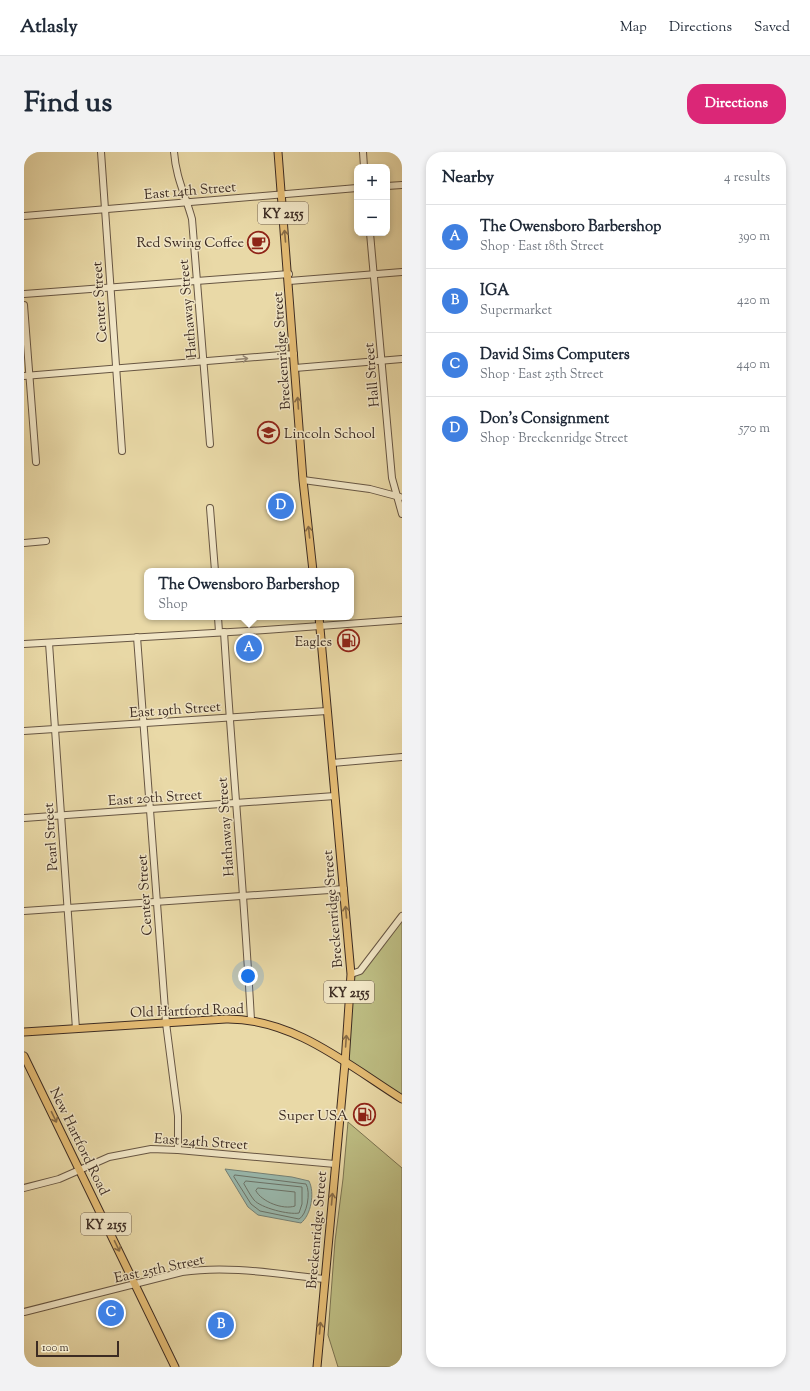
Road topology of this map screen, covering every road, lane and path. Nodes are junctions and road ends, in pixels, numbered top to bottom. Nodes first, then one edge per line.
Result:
1 (101, 152) edge
2 (174, 152) edge
3 (278, 152) edge
4 (363, 152) edge
5 (364, 164) edge
6 (402, 185) edge
7 (390, 186) edge
8 (354, 188) edge
9 (282, 195) junction
10 (188, 202) junction
11 (105, 209) junction
12 (24, 216) edge
13 (370, 236) edge
14 (402, 272) edge
15 (374, 274) junction
16 (289, 277) junction
17 (197, 281) junction
18 (110, 288) junction
19 (24, 294) edge
20 (24, 305) edge
21 (294, 354) junction
22 (402, 359) edge
23 (382, 361) junction
24 (204, 362) junction
25 (295, 368) junction
26 (116, 369) junction
27 (27, 376) edge
28 (210, 444) dead end
29 (122, 451) dead end
30 (36, 462) dead end
31 (303, 480) junction
32 (400, 497) edge
33 (210, 508) dead end
34 (402, 514) edge
35 (46, 541) dead end
36 (24, 543) edge
37 (215, 568) edge
38 (314, 568) edge
39 (219, 620) edge
40 (319, 620) edge
41 (402, 620) edge
42 (320, 626) junction
43 (221, 632) junction
44 (138, 638) junction
45 (49, 643) junction
46 (24, 644) edge
47 (327, 711) junction
48 (229, 717) junction
49 (144, 723) junction
50 (55, 729) junction
51 (24, 732) edge
52 (402, 757) edge
53 (332, 763) junction
54 (335, 796) junction
55 (236, 803) junction
56 (150, 809) junction
57 (61, 815) junction
58 (24, 818) edge
59 (344, 889) junction
60 (242, 896) junction
61 (156, 902) junction
62 (68, 908) junction
63 (24, 912) edge
64 (402, 916) edge
65 (351, 974) junction
66 (251, 1020) junction
67 (166, 1023) junction
68 (76, 1029) junction
69 (24, 1032) edge
70 (24, 1056) edge
71 (345, 1063) junction
72 (402, 1099) edge
73 (178, 1150) junction
74 (335, 1164) junction
75 (79, 1170) junction
76 (24, 1188) edge
77 (324, 1279) junction
78 (135, 1284) junction
79 (24, 1312) edge
80 (175, 1367) edge
81 (316, 1367) edge

1 - 11 street, Center Street
2 - 10 street, Hathaway Street
3 - 9 main road, Breckenridge Street / KY 2155
4 - 5 street
6 - 7 street
8 - 9 street, East 14th Street
9 - 10 street, East 14th Street
16 -> 9 main road, Breckenridge Street / KY 2155
10 - 11 street, East 14th Street
10 - 17 street, Hathaway Street
11 - 12 street, East 14th Street
11 - 18 street, Center Street
13 - 15 street, Hall Street
14 - 15 street
15 - 16 street
15 - 23 street, Hall Street
16 - 17 street
16 - 21 main road, Breckenridge Street / KY 2155
17 - 18 street
17 - 24 street, Hathaway Street
18 - 19 street
18 - 26 street, Center Street
20 - 27 street
24 -> 21 street
21 - 25 main road, Breckenridge Street / KY 2155
22 - 23 street
23 - 25 street
23 - 32 street, Hall Street
24 - 26 street
24 - 28 street, Hathaway Street
31 -> 25 main road, Breckenridge Street / KY 2155
26 - 27 street
26 - 29 street, Center Street
27 - 30 street
31 - 32 street
38 -> 31 main road, Breckenridge Street / KY 2155
32 - 34 street, Hall Street
33 - 37 street
35 - 36 street
39 - 43 street, Hathaway Street
40 - 42 main road, Breckenridge Street / KY 2155
41 - 42 street
42 - 43 street
42 - 47 main road, Breckenridge Street / KY 2155
43 - 44 street
43 - 48 street, Hathaway Street
44 - 45 street
44 - 49 street, Center Street
45 - 46 street
45 - 50 street, Pearl Street
47 - 48 street, East 19th Street
47 - 53 main road, Breckenridge Street / KY 2155
48 - 49 street, East 19th Street
48 - 55 street, Hathaway Street
49 - 50 street, East 19th Street
49 - 56 street, Center Street
50 - 51 street, East 19th Street
50 - 57 street, Pearl Street
52 - 53 street
53 - 54 main road, Breckenridge Street / KY 2155
54 - 55 street, East 20th Street
54 - 59 main road, Breckenridge Street / KY 2155
55 - 56 street, East 20th Street
55 - 60 street, Hathaway Street
56 - 57 street, East 20th Street
56 - 61 street, Center Street
57 - 58 street, East 20th Street
57 - 62 street, Pearl Street
59 - 60 street
65 -> 59 main road, Breckenridge Street / KY 2155
60 - 61 street
60 - 66 street, Hathaway Street
61 - 62 street
61 - 67 street, Center Street
62 - 63 street
62 - 68 street, Pearl Street
64 - 65 street
71 -> 65 main road, Breckenridge Street / KY 2155
66 - 67 main road, Old Hartford Road
66 - 71 main road, Old Hartford Road
67 - 68 main road, Old Hartford Road
67 - 73 street, Center Street
68 - 69 main road, Old Hartford Road
70 -> 75 main road, New Hartford Road / KY 2155
71 - 72 main road, Old Hartford Road
71 - 74 main road, Breckenridge Street / KY 2155
73 - 74 street, East 24th Street
73 - 75 street, East 24th Street
77 -> 74 main road, Breckenridge Street / KY 2155
75 - 76 street, East 24th Street
75 -> 78 main road, New Hartford Road / KY 2155
77 - 78 street, East 25th Street
81 -> 77 main road, Breckenridge Street / KY 2155
78 - 79 street, East 25th Street
78 - 80 main road, New Hartford Road / KY 2155

